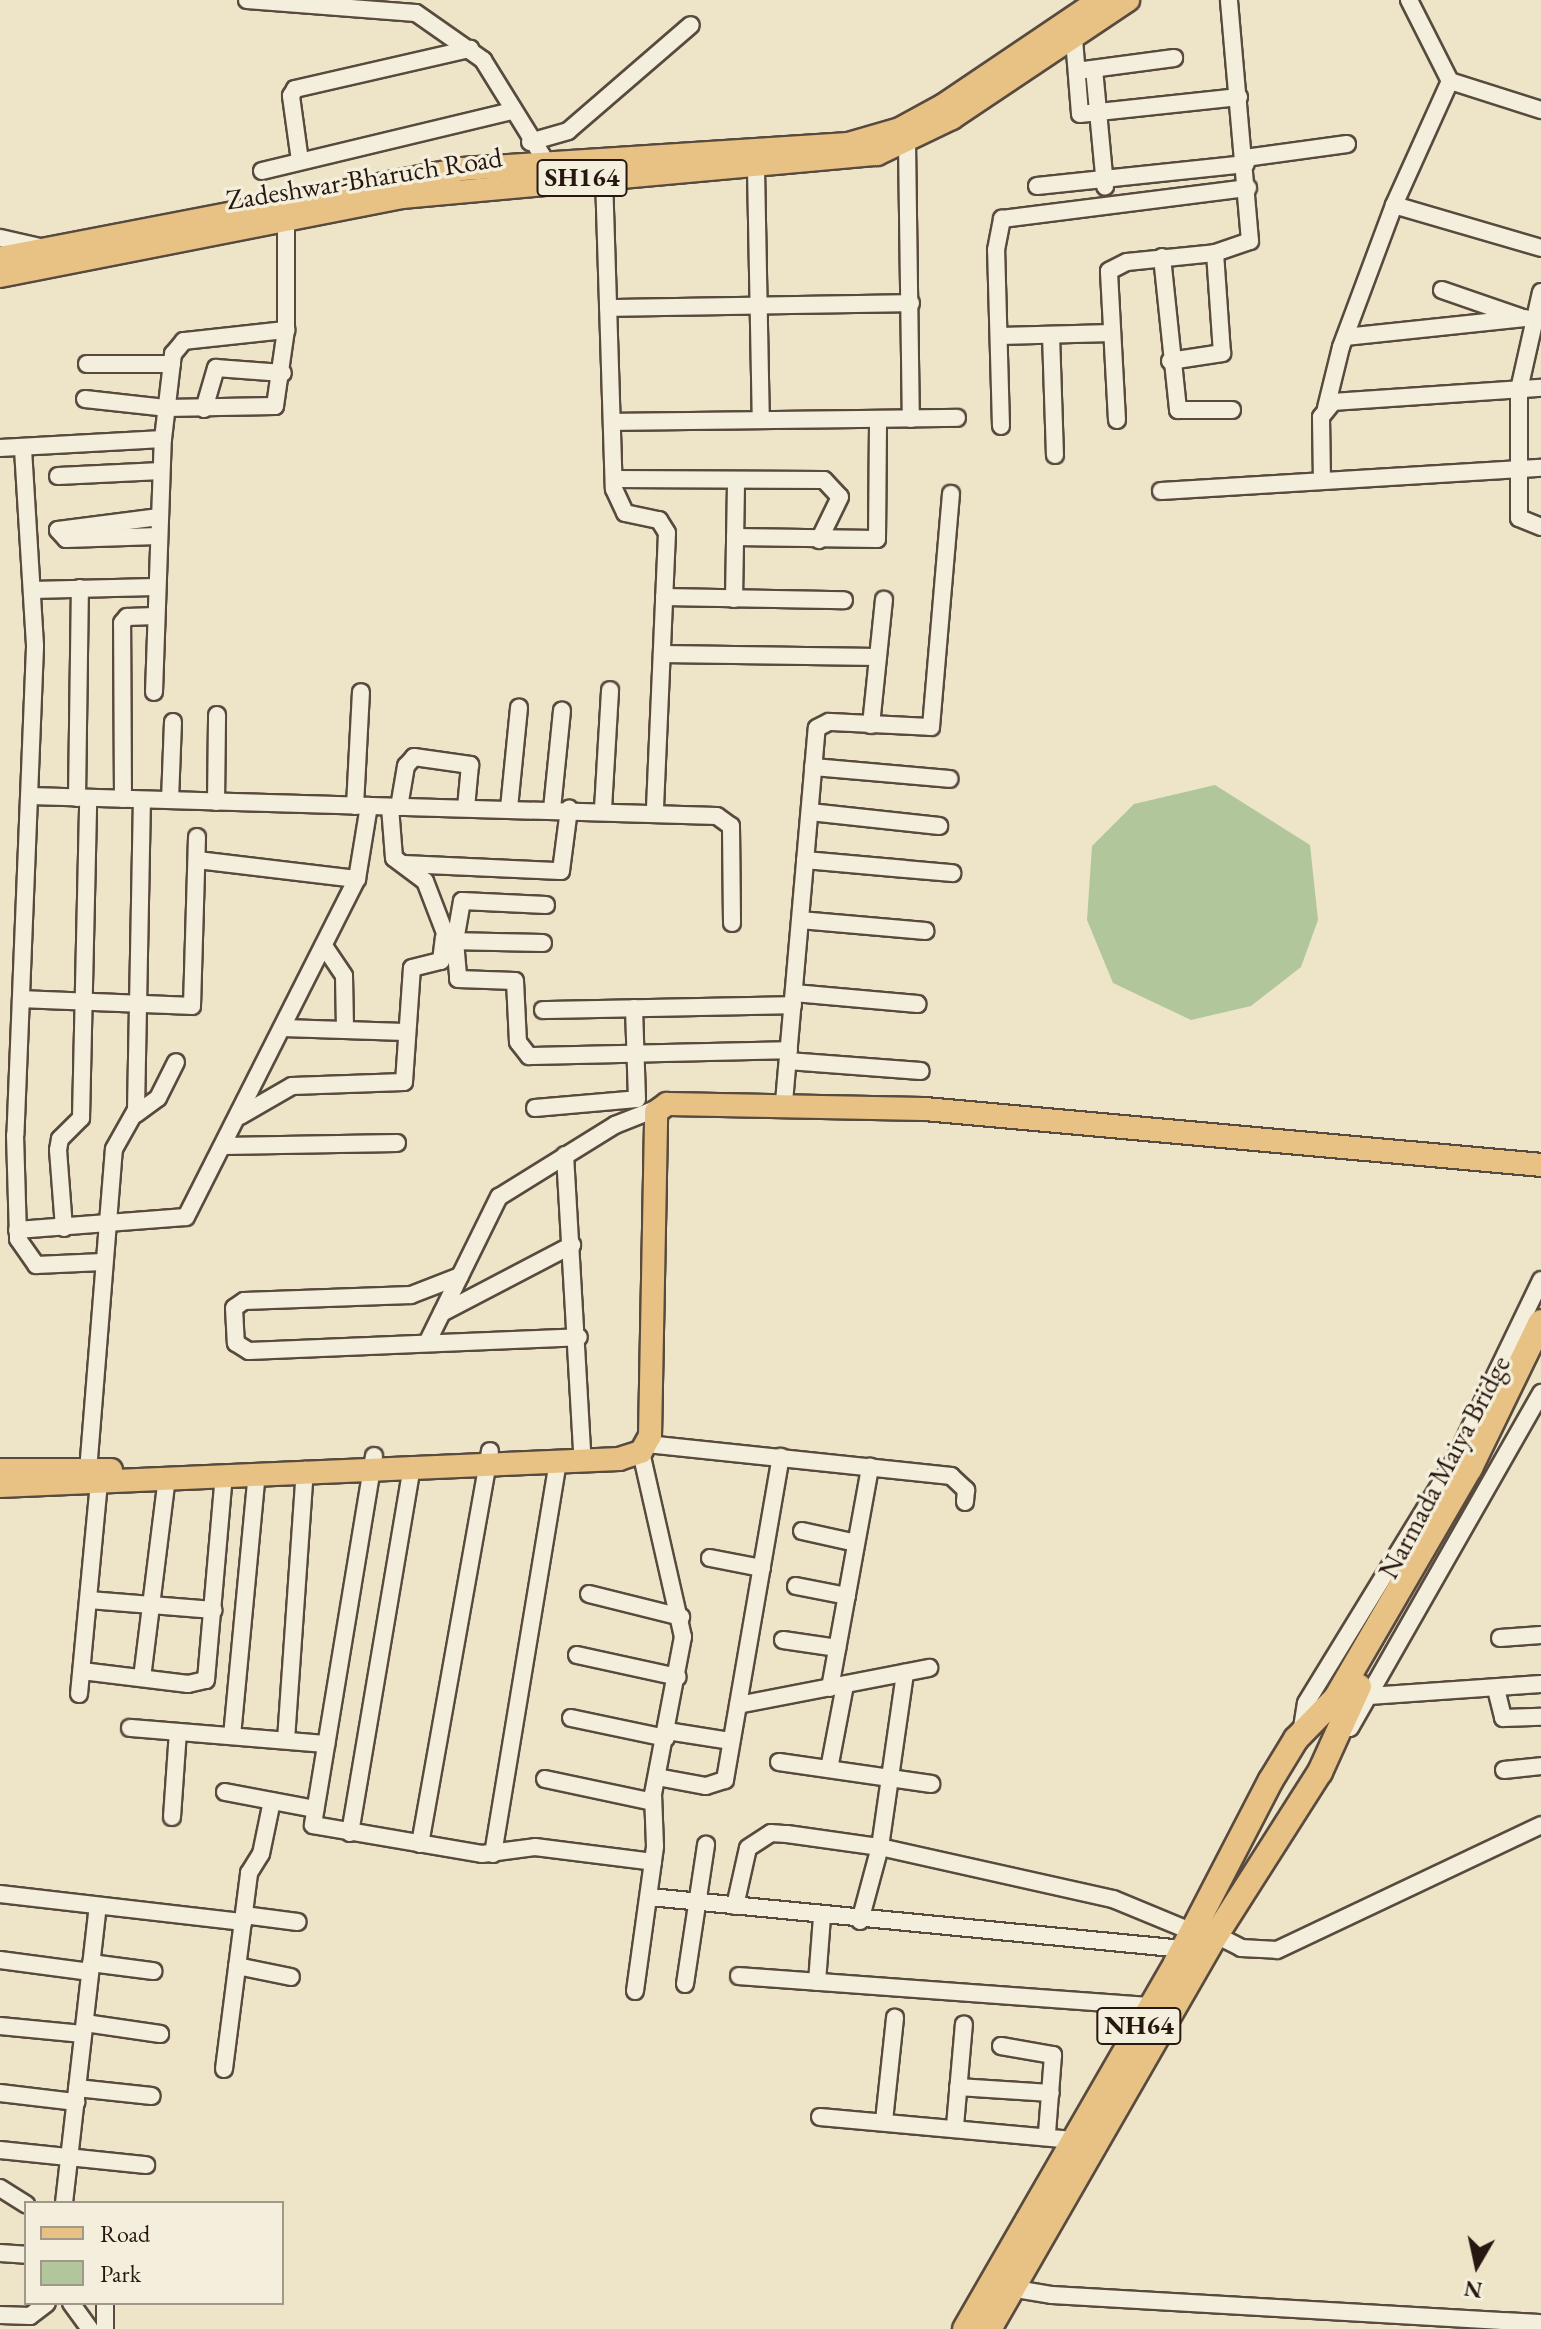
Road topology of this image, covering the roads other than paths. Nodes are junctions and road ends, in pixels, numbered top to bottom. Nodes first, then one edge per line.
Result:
1 (247, 0) edge
2 (1099, 0) edge
3 (1128, 0) edge
4 (1229, 0) edge
5 (1409, 0) edge
6 (344, 3) edge
7 (691, 25) dead end
8 (1074, 39) junction
9 (470, 49) junction
10 (1174, 58) dead end
11 (1094, 69) junction
12 (1073, 71) junction
13 (1450, 81) junction
14 (1239, 97) junction
15 (1541, 110) edge
16 (512, 111) junction
17 (1098, 115) junction
18 (530, 142) junction
19 (907, 143) junction
20 (1347, 144) dead end
21 (300, 161) junction
22 (1245, 161) junction
23 (756, 169) junction
24 (262, 171) dead end
25 (552, 171) junction
26 (604, 177) junction
27 (1104, 179) junction
28 (1037, 186) dead end
29 (1248, 188) junction
30 (1105, 203) junction
31 (1394, 205) junction
32 (286, 217) junction
33 (0, 238) edge
34 (1541, 248) edge
35 (46, 249) junction
36 (1215, 253) junction
37 (1162, 257) junction
38 (0, 258) edge
39 (0, 276) edge
40 (1442, 290) dead end
41 (1541, 292) edge
42 (911, 303) junction
43 (760, 306) junction
44 (608, 308) junction
45 (1529, 320) junction
46 (286, 330) junction
47 (1112, 333) junction
48 (1051, 335) junction
49 (1000, 336) junction
50 (1345, 337) junction
51 (1170, 361) junction
52 (87, 364) dead end
53 (172, 364) junction
54 (283, 373) junction
55 (1541, 388) edge
56 (1519, 390) junction
57 (85, 399) dead end
58 (166, 408) junction
59 (1326, 408) junction
60 (204, 409) junction
61 (1232, 410) dead end
62 (957, 418) dead end
63 (878, 419) junction
64 (911, 419) junction
65 (761, 420) junction
66 (1117, 420) dead end
67 (613, 422) junction
68 (1001, 426) dead end
69 (163, 439) junction
70 (0, 448) edge
71 (23, 449) junction
72 (1055, 455) dead end
73 (1519, 468) junction
74 (1541, 468) edge
75 (161, 471) junction
76 (58, 476) dead end
77 (614, 479) junction
78 (736, 480) junction
79 (1322, 481) junction
80 (1161, 491) dead end
81 (951, 494) dead end
82 (159, 517) junction
83 (1541, 527) edge
84 (158, 536) junction
85 (735, 537) junction
86 (819, 540) junction
87 (155, 587) junction
88 (80, 588) junction
89 (32, 590) junction
90 (664, 597) junction
91 (734, 599) junction
92 (844, 600) dead end
93 (884, 600) dead end
94 (155, 616) junction
95 (662, 654) junction
96 (878, 657) junction
97 (610, 690) dead end
98 (154, 692) dead end
99 (361, 692) dead end
100 (519, 707) dead end
101 (562, 711) dead end
102 (217, 715) dead end
103 (173, 722) dead end
104 (871, 725) junction
105 (813, 767) junction
106 (949, 779) dead end
107 (30, 796) junction
108 (83, 798) junction
109 (123, 799) junction
110 (142, 800) junction
111 (170, 800) junction
112 (216, 802) junction
113 (362, 806) junction
114 (395, 807) junction
115 (466, 808) junction
116 (509, 808) junction
117 (552, 809) junction
118 (569, 809) junction
119 (603, 809) junction
120 (655, 810) junction
121 (810, 812) junction
122 (939, 826) dead end
123 (197, 837) dead end
124 (197, 860) junction
125 (805, 860) junction
126 (402, 864) junction
127 (952, 873) dead end
128 (357, 879) junction
129 (546, 905) dead end
130 (800, 920) junction
131 (732, 923) dead end
132 (926, 931) dead end
133 (450, 939) junction
134 (543, 943) dead end
135 (324, 946) junction
136 (21, 999) junction
137 (794, 999) junction
138 (81, 1003) junction
139 (918, 1004) dead end
140 (137, 1007) junction
141 (634, 1008) junction
142 (543, 1010) dead end
143 (283, 1028) junction
144 (345, 1030) junction
145 (405, 1032) junction
146 (788, 1055) junction
147 (636, 1056) junction
148 (176, 1062) dead end
149 (921, 1071) dead end
150 (784, 1102) junction
151 (535, 1108) dead end
152 (657, 1113) junction
153 (136, 1114) junction
154 (237, 1118) junction
155 (397, 1143) dead end
156 (223, 1146) junction
157 (565, 1155) junction
158 (1541, 1165) edge
159 (1541, 1178) edge
160 (107, 1225) junction
161 (64, 1228) junction
162 (17, 1230) junction
163 (572, 1245) junction
164 (103, 1262) junction
165 (460, 1276) junction
166 (1541, 1280) edge
167 (442, 1313) junction
168 (1541, 1322) edge
169 (579, 1337) junction
170 (428, 1341) junction
171 (1541, 1349) edge
172 (1541, 1393) edge
173 (644, 1448) junction
174 (582, 1453) junction
175 (490, 1456) junction
176 (781, 1457) junction
177 (619, 1459) junction
178 (374, 1461) junction
179 (558, 1461) junction
180 (412, 1465) junction
181 (870, 1467) junction
182 (0, 1470) edge
183 (305, 1470) junction
184 (257, 1473) junction
185 (224, 1475) junction
186 (96, 1476) junction
187 (167, 1478) junction
188 (0, 1486) edge
189 (965, 1502) dead end
190 (802, 1531) dead end
191 (856, 1543) junction
192 (710, 1558) dead end
193 (762, 1568) junction
194 (796, 1586) dead end
195 (589, 1594) dead end
196 (847, 1596) junction
197 (89, 1600) junction
198 (151, 1605) junction
199 (214, 1610) junction
200 (681, 1617) junction
201 (1541, 1635) edge
202 (1500, 1638) dead end
203 (783, 1640) dead end
204 (837, 1648) junction
205 (577, 1655) dead end
206 (929, 1668) dead end
207 (82, 1671) junction
208 (905, 1673) junction
209 (678, 1677) junction
210 (142, 1678) junction
211 (1541, 1684) edge
212 (837, 1686) junction
213 (1496, 1689) junction
214 (79, 1694) dead end
215 (1351, 1701) junction
216 (738, 1705) junction
217 (1541, 1717) edge
218 (571, 1718) dead end
219 (130, 1728) dead end
220 (178, 1732) junction
221 (1301, 1734) junction
222 (667, 1735) junction
223 (232, 1736) junction
224 (286, 1740) junction
225 (731, 1741) junction
226 (326, 1744) junction
227 (779, 1762) dead end
228 (1541, 1766) edge
229 (829, 1769) junction
230 (1504, 1770) dead end
231 (657, 1777) junction
232 (545, 1779) dead end
233 (890, 1779) junction
234 (931, 1784) dead end
235 (225, 1792) dead end
236 (272, 1801) junction
237 (653, 1802) junction
238 (315, 1809) junction
239 (172, 1817) dead end
240 (1541, 1825) edge
241 (350, 1833) junction
242 (420, 1844) junction
243 (706, 1845) dead end
244 (880, 1847) junction
245 (493, 1854) junction
246 (653, 1862) junction
247 (0, 1894) edge
248 (650, 1897) junction
249 (698, 1902) junction
250 (98, 1906) junction
251 (735, 1906) junction
252 (822, 1917) junction
253 (243, 1918) junction
254 (860, 1921) junction
255 (298, 1922) dead end
256 (1201, 1939) junction
257 (0, 1960) edge
258 (237, 1966) junction
259 (91, 1968) junction
260 (153, 1971) dead end
261 (739, 1976) dead end
262 (291, 1977) dead end
263 (817, 1982) junction
264 (685, 1984) dead end
265 (635, 1991) dead end
266 (1151, 2006) junction
267 (895, 2018) dead end
268 (964, 2024) dead end
269 (0, 2026) edge
270 (84, 2028) junction
271 (160, 2034) dead end
272 (1001, 2046) dead end
273 (224, 2069) dead end
274 (958, 2087) junction
275 (0, 2093) edge
276 (1051, 2093) junction
277 (76, 2095) junction
278 (152, 2096) dead end
279 (820, 2117) dead end
280 (884, 2121) junction
281 (955, 2126) junction
282 (1047, 2133) junction
283 (1086, 2142) junction
284 (0, 2150) edge
285 (70, 2156) junction
286 (146, 2165) dead end
287 (0, 2188) edge
288 (64, 2201) edge
289 (24, 2203) edge
290 (0, 2253) edge
291 (24, 2255) edge
292 (1002, 2286) junction
293 (44, 2305) edge
294 (72, 2305) edge
295 (105, 2305) edge
296 (0, 2315) edge
297 (1431, 2323) edge
298 (1539, 2323) edge
299 (1474, 2324) edge
300 (1519, 2326) edge
301 (90, 2329) edge
302 (105, 2329) edge
303 (965, 2329) edge
304 (989, 2329) edge

1 - 6 street
2 - 25 main road, Zadeshwar-Bharuch Road / SH164
3 - 8 main road, Zadeshwar-Bharuch Road / SH164
4 - 14 street
5 - 13 street
6 - 9 street
7 - 18 street
8 - 12 street
8 - 19 main road, Zadeshwar-Bharuch Road / SH164
9 - 16 street
9 - 21 street
10 - 11 street
11 - 12 street
11 - 17 street
12 - 17 street
13 - 15 street
13 - 31 street
14 - 17 street
14 - 22 street
16 - 18 street
16 - 21 street
17 - 27 street
18 - 25 street
19 - 23 main road, Zadeshwar-Bharuch Road / SH164
19 - 42 street
20 - 22 street
21 - 24 street
22 - 27 street
22 - 29 street
23 - 26 main road, Zadeshwar-Bharuch Road / SH164
23 - 43 street
25 - 26 main road, Zadeshwar-Bharuch Road / SH164
25 - 32 main road, Zadeshwar-Bharuch Road / SH164
25 - 35 main road, Zadeshwar-Bharuch Road / SH164
26 - 44 street
27 - 28 street
27 - 30 street
29 - 30 street
29 - 36 street
30 - 49 street
31 - 34 street
31 - 50 street
32 - 39 main road, Zadeshwar-Bharuch Road / SH164
32 - 46 street
33 - 35 street
35 - 38 main road, Zadeshwar-Bharuch Road / SH164
36 - 37 street
36 - 51 street
37 - 47 street
37 - 51 street
40 - 45 street
41 - 45 street
42 - 43 street
42 - 64 street
43 - 44 street
43 - 65 street
44 - 67 street
45 - 50 street
45 - 56 street
46 - 53 street
46 - 54 street
47 - 48 street
47 - 66 street
48 - 49 street
48 - 72 street
49 - 68 street
50 - 59 street
51 - 61 street
52 - 53 street
53 - 58 street
54 - 60 street
54 - 60 street
55 - 56 street
56 - 59 street
56 - 73 street
57 - 58 street
58 - 60 street
58 - 69 street
59 - 79 street
62 - 64 street
63 - 64 street
63 - 65 street
63 - 86 street
65 - 67 street
67 - 77 street
69 - 71 street
69 - 75 street
70 - 71 street
71 - 89 street
73 - 74 street
73 - 79 street
73 - 83 street
75 - 76 street
75 - 82 street
77 - 78 street
77 - 90 street
78 - 85 street
78 - 86 street
79 - 80 street
81 - 104 street
82 - 84 street
82 - 84 street
84 - 87 street
85 - 86 street
85 - 91 street
87 - 88 street
87 - 94 street
88 - 89 street
88 - 108 street
89 - 107 street
90 - 91 street
90 - 95 street
91 - 92 street
93 - 96 street
94 - 98 street
94 - 109 street
95 - 96 street
95 - 120 street
96 - 104 street
97 - 119 street
99 - 113 street
100 - 116 street
101 - 117 street
102 - 112 street
103 - 111 street
104 - 105 street
105 - 106 street
105 - 121 street
107 - 108 street
107 - 136 street
108 - 109 street
108 - 138 street
109 - 110 street
110 - 111 street
110 - 140 street
111 - 112 street
112 - 113 street
113 - 114 street
113 - 128 street
114 - 115 street
114 - 115 street
114 - 126 street
115 - 116 street
116 - 117 street
117 - 118 street
118 - 119 street
118 - 126 street
119 - 120 street
120 - 131 street
121 - 122 street
121 - 125 street
123 - 124 street
124 - 128 street
124 - 140 street
125 - 127 street
125 - 130 street
126 - 133 street
128 - 135 street
129 - 133 street
130 - 132 street
130 - 137 street
133 - 134 street
133 - 145 street
133 - 147 street
135 - 143 street
135 - 144 street
136 - 138 street
136 - 162 street
137 - 139 street
137 - 141 street
137 - 146 street
138 - 140 street
138 - 161 street
140 - 153 street
141 - 142 street
141 - 147 street
143 - 144 street
143 - 154 street
144 - 145 street
145 - 154 street
146 - 147 street
146 - 149 street
146 - 150 street
147 - 151 street
148 - 153 street
150 - 152 main road
150 - 158 main road
152 - 157 street
152 - 159 main road
152 - 173 main road
153 - 160 street
154 - 156 street
155 - 156 street
156 - 160 street
157 - 163 street
157 - 165 street
160 - 161 street
160 - 164 street
161 - 162 street
162 - 164 street
163 - 167 street
163 - 169 street
164 - 186 street
165 - 167 street
165 - 170 street
166 - 221 street
167 - 170 street
168 - 215 highway, NH64
169 - 170 street
169 - 174 street
171 - 215 highway, Narmada Maiya Bridge / NH64
172 - 215 street, NH64
173 - 176 street
173 - 177 main road
173 - 200 street
174 - 175 main road
174 - 177 main road
175 - 178 main road
175 - 179 main road
175 - 180 main road
175 - 242 street
176 - 181 street
176 - 193 street
177 - 179 main road
178 - 180 main road
178 - 183 main road
178 - 186 main road
178 - 226 street
179 - 245 street
180 - 241 street
181 - 189 street
181 - 191 street
182 - 186 main road
183 - 184 main road
183 - 224 street
184 - 185 main road
184 - 223 street
185 - 187 main road
185 - 199 street
186 - 187 main road
186 - 188 main road
186 - 197 street
187 - 198 street
190 - 191 street
191 - 196 street
192 - 193 street
193 - 216 street
194 - 196 street
195 - 200 street
196 - 204 street
197 - 198 street
197 - 207 street
198 - 199 street
198 - 210 street
199 - 210 street
200 - 209 street
201 - 202 street
203 - 204 street
204 - 212 street
205 - 209 street
206 - 208 street
207 - 210 street
207 - 214 street
208 - 212 street
208 - 233 street
209 - 222 street
211 - 213 street
212 - 216 street
212 - 229 street
213 - 215 street
213 - 217 street
215 - 221 highway, NH64
215 - 256 highway, NH64
216 - 225 street
218 - 222 street
219 - 220 street
220 - 223 street
220 - 239 street
221 - 256 highway, NH64
222 - 225 street
222 - 231 street
223 - 224 street
224 - 226 street
225 - 231 street
226 - 238 street
227 - 229 street
228 - 230 street
229 - 233 street
231 - 237 street
232 - 237 street
233 - 234 street
233 - 244 street
235 - 236 street
236 - 238 street
236 - 253 street
237 - 246 street
238 - 241 street
240 - 256 street
241 - 242 street
242 - 245 street
243 - 249 street
244 - 251 street
244 - 254 street
244 - 256 street
245 - 246 street
246 - 248 street
247 - 250 street
248 - 249 street
248 - 265 street
249 - 251 street
249 - 264 street
250 - 253 street
250 - 259 street
251 - 252 street
252 - 254 street
252 - 263 street
253 - 255 street
253 - 258 street
254 - 256 street
256 - 266 highway, NH64
256 - 283 highway, NH64
257 - 259 street
258 - 262 street
258 - 273 street
259 - 260 street
259 - 270 street
261 - 263 street
263 - 266 street
266 - 283 highway, NH64
267 - 280 street
268 - 274 street
269 - 270 street
270 - 271 street
270 - 277 street
272 - 276 street
274 - 276 street
274 - 281 street
275 - 277 street
276 - 282 street
277 - 278 street
277 - 285 street
279 - 280 street
280 - 281 street
281 - 282 street
282 - 283 street
283 - 292 highway, NH64
284 - 285 street
285 - 286 street
285 - 288 street
287 - 289 street
290 - 291 street
292 - 297 street
292 - 303 highway, NH64
292 - 304 highway, NH64
293 - 296 street
294 - 301 street
295 - 302 street
297 - 299 street
298 - 300 street
299 - 300 street

